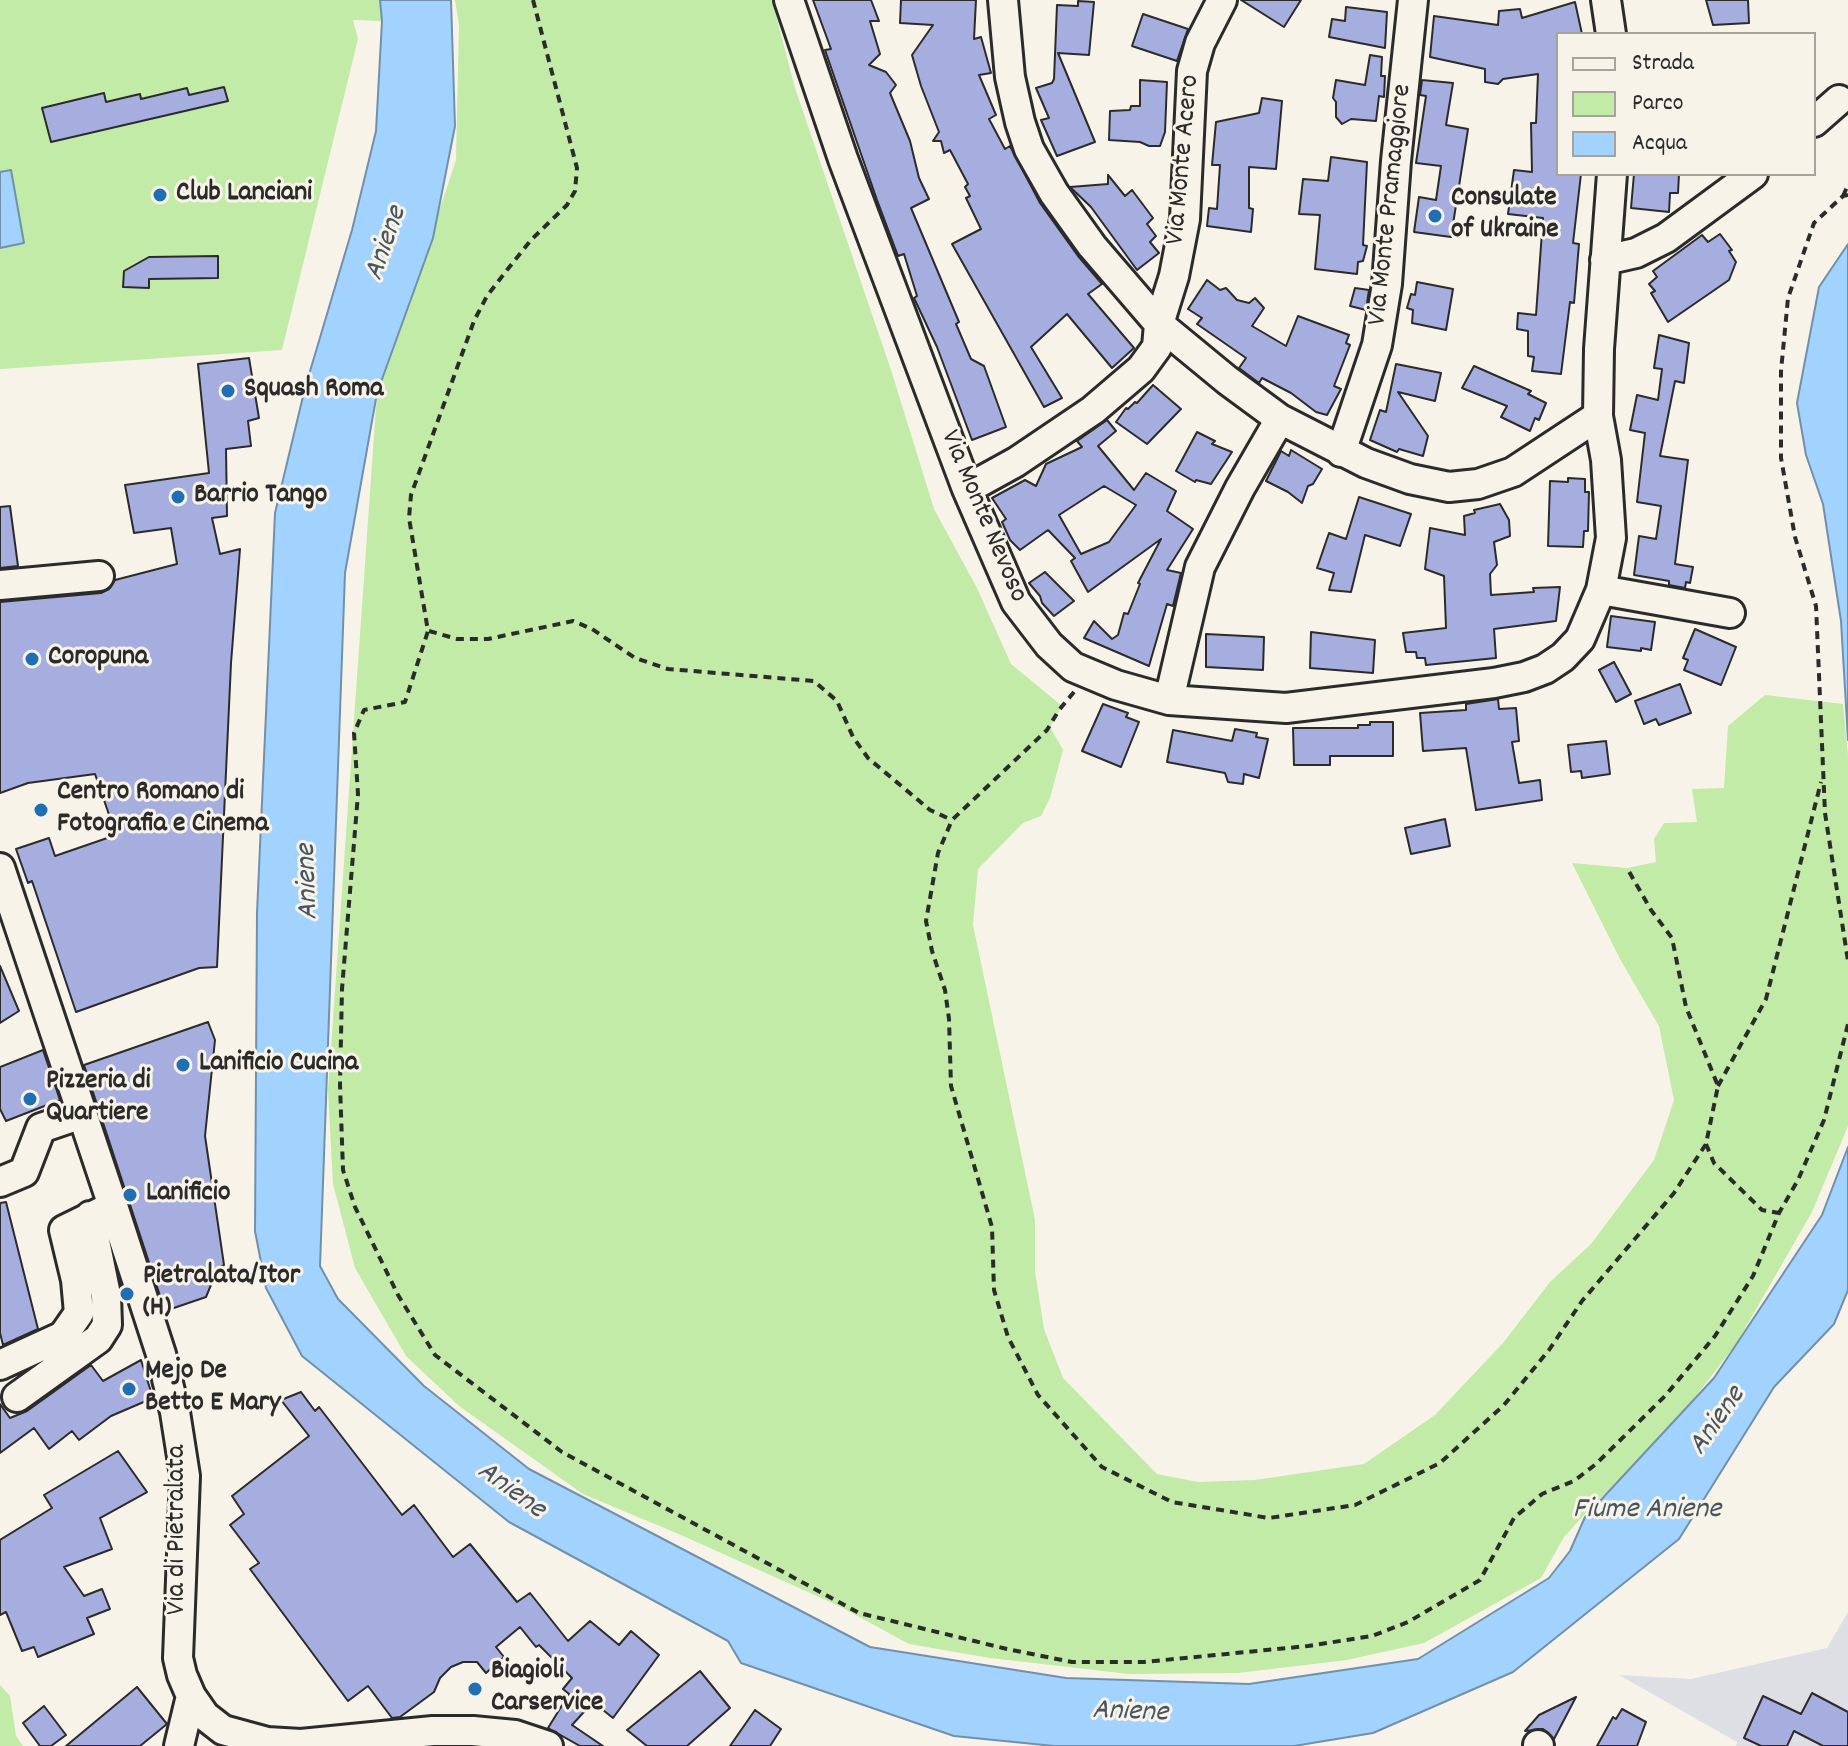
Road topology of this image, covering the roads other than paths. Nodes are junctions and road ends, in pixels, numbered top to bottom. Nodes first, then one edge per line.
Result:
1 (789, 0) edge
2 (1003, 0) edge
3 (1222, 0) edge
4 (1413, 0) edge
5 (1839, 100) dead end
6 (1816, 120) edge
7 (1612, 176) edge
8 (1750, 176) edge
9 (1605, 260) junction
10 (1159, 324) junction
11 (1598, 416) junction
12 (1280, 419) junction
13 (1341, 452) junction
14 (967, 489) junction
15 (99, 576) dead end
16 (0, 585) edge
17 (1601, 590) junction
18 (1730, 613) dead end
19 (1169, 700) junction
20 (0, 868) edge
21 (82, 1114) junction
22 (0, 1182) edge
23 (102, 1211) junction
24 (0, 1365) edge
25 (17, 1397) dead end
26 (191, 1696) junction
27 (179, 1746) edge
28 (548, 1746) edge

1 - 14 street, Via Monte Nevoso
2 - 10 street
3 - 10 street, Via Monte Acero
4 - 13 street, Via Monte Pramaggiore
5 - 6 street
7 - 9 street, Via Monte Nevoso
8 - 9 street
9 - 11 street, Via Monte Nevoso
10 - 12 street
10 - 14 street, Via Monte Acero
11 - 13 street
11 - 17 street, Via Monte Nevoso
12 - 13 street
12 - 19 street
14 - 19 street, Via Monte Nevoso
15 - 16 street
17 - 18 street
17 - 19 street, Via Monte Nevoso
20 - 21 street, Via di Pietralata
21 - 22 street
21 - 23 street, Via di Pietralata
23 - 24 street
23 - 25 street
23 - 26 street, Via di Pietralata
26 - 27 street
26 - 28 street, Via di Pietralata

